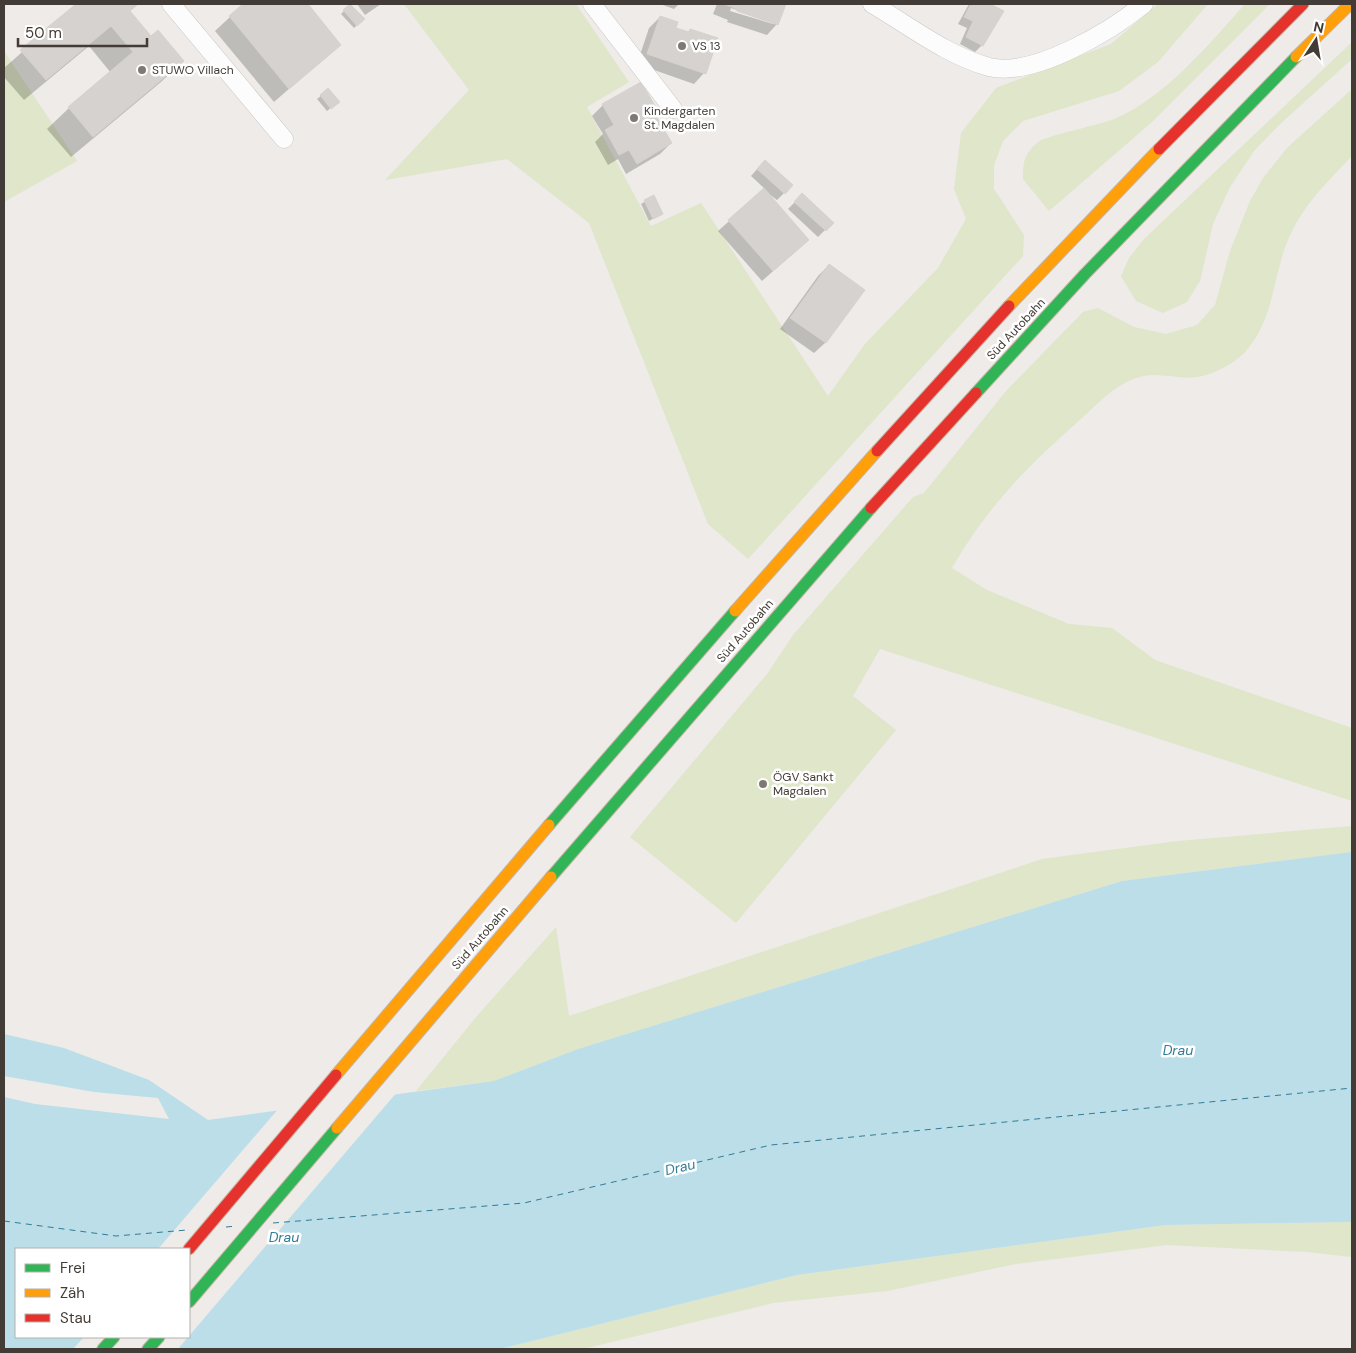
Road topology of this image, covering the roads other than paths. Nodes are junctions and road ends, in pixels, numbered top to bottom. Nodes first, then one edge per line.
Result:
1 (171, 4) edge
2 (592, 4) edge
3 (872, 4) edge
4 (1144, 4) edge
5 (1303, 4) edge
6 (1350, 4) edge
7 (673, 109) dead end
8 (284, 139) dead end
9 (190, 1248) edge
10 (190, 1301) edge
11 (113, 1338) edge
12 (158, 1338) edge
13 (103, 1349) edge
14 (148, 1349) edge

1 - 8 street
2 - 7 street
3 - 4 street
5 - 9 highway, Süd Autobahn
6 - 10 highway, Süd Autobahn
11 - 13 highway
12 - 14 highway

